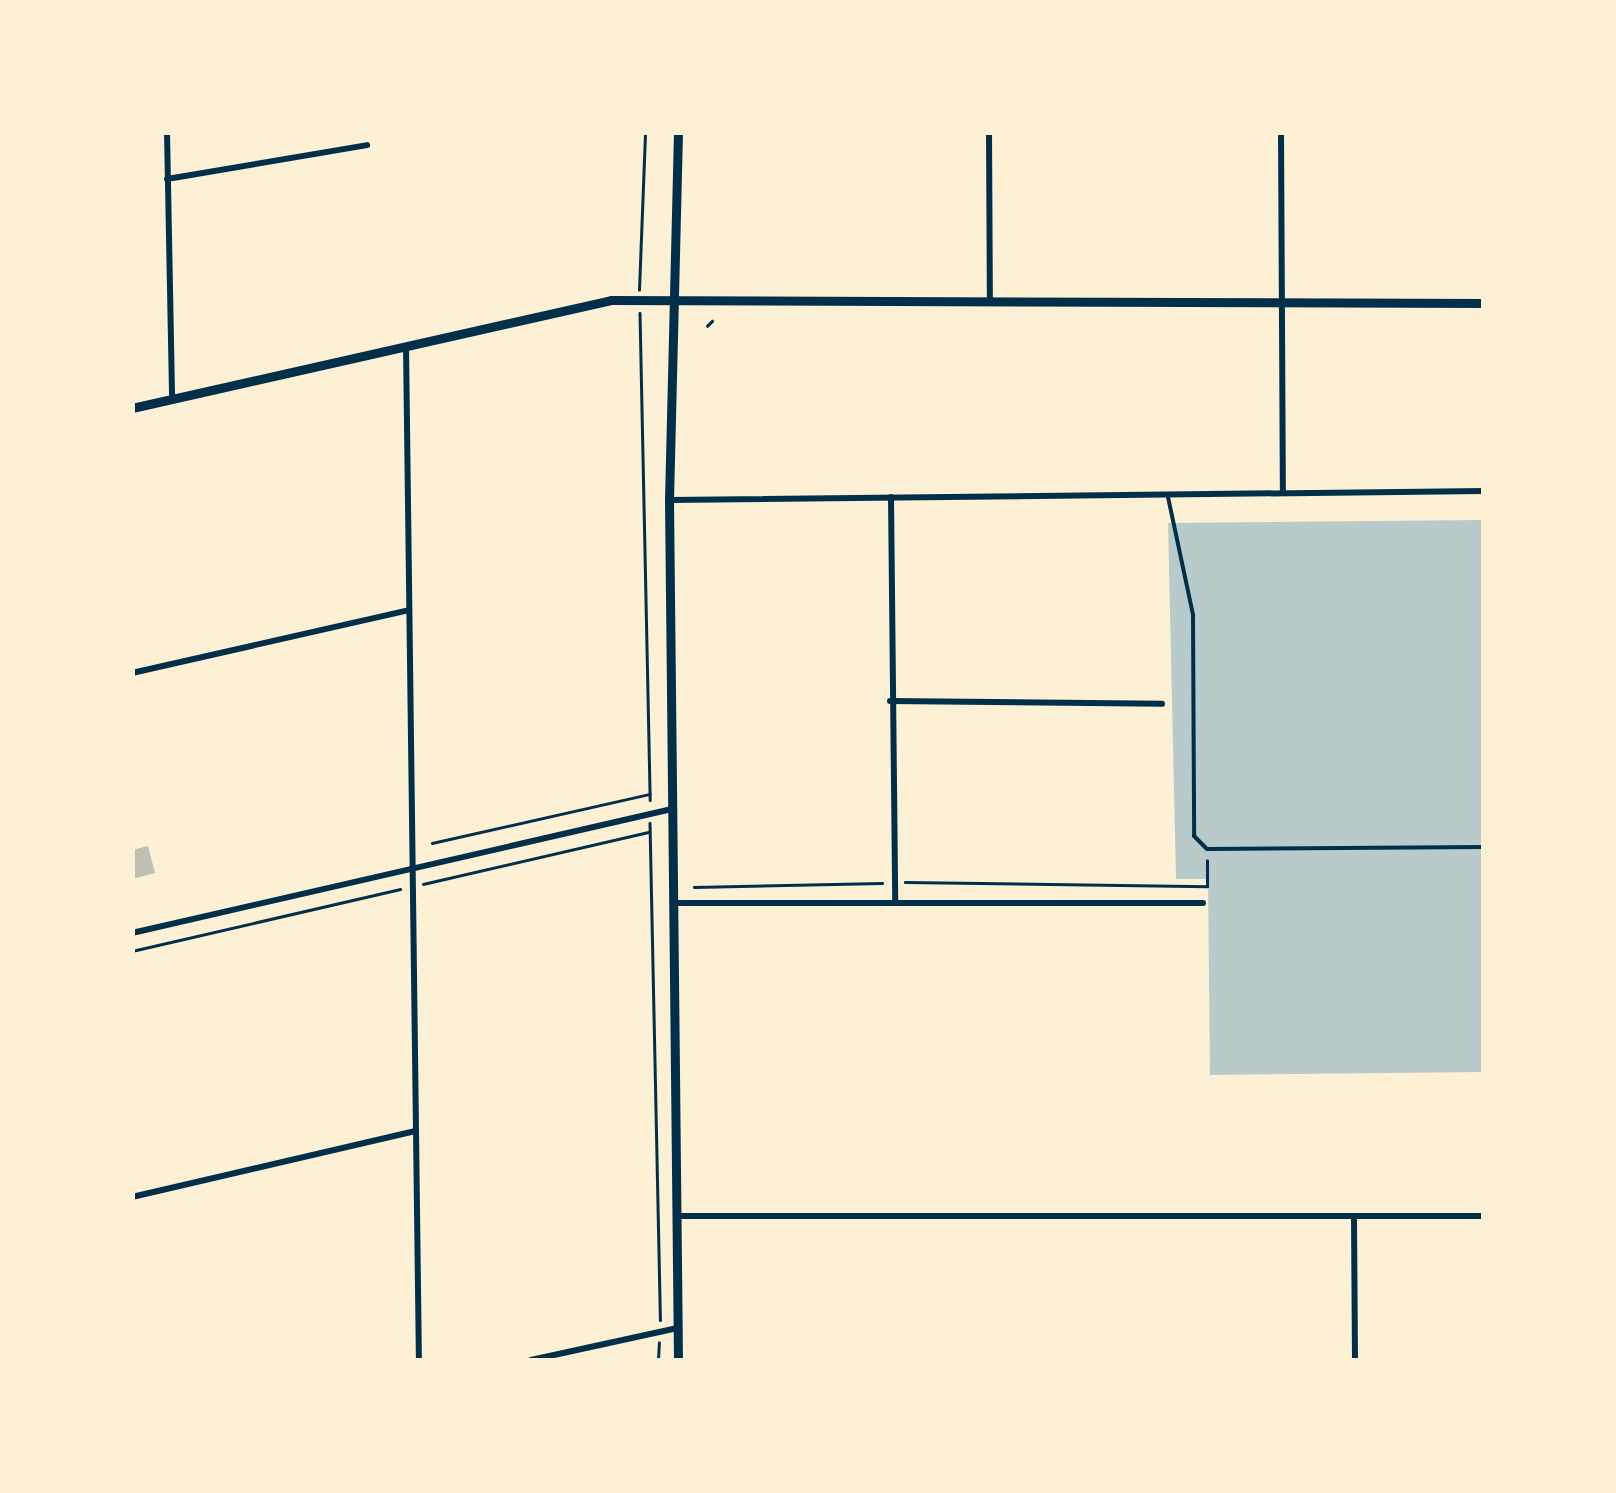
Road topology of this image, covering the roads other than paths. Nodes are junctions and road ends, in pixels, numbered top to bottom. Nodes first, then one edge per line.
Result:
1 (167, 132) edge
2 (678, 132) edge
3 (989, 132) edge
4 (1281, 132) edge
5 (367, 145) dead end
6 (168, 179) junction
7 (675, 300) junction
8 (1283, 301) junction
9 (990, 303) junction
10 (1484, 303) edge
11 (406, 346) junction
12 (172, 400) junction
13 (132, 408) edge
14 (1283, 490) junction
15 (1484, 491) edge
16 (1167, 492) junction
17 (890, 496) junction
18 (670, 500) junction
19 (409, 610) junction
20 (132, 674) edge
21 (890, 701) junction
22 (1162, 704) dead end
23 (672, 809) junction
24 (1484, 847) edge
25 (415, 868) junction
26 (895, 901) junction
27 (672, 903) junction
28 (1204, 903) dead end
29 (132, 933) edge
30 (415, 1131) junction
31 (132, 1197) edge
32 (676, 1216) junction
33 (1354, 1216) junction
34 (1484, 1216) edge
35 (678, 1328) junction
36 (418, 1360) edge
37 (531, 1360) edge
38 (678, 1360) edge
39 (1355, 1360) edge

1 - 6 street
2 - 7 main road
3 - 9 street
4 - 8 street
5 - 6 street
6 - 12 street
7 - 9 main road
7 - 11 main road
7 - 18 main road
8 - 9 main road
8 - 10 main road
8 - 14 street
11 - 12 main road
11 - 19 street
12 - 13 main road
14 - 15 street
14 - 16 street
16 - 17 street
16 - 24 lane
17 - 18 street
17 - 21 street
18 - 23 main road
19 - 20 street
19 - 25 street
21 - 22 street
21 - 26 street
23 - 25 street
23 - 27 main road
25 - 29 street
25 - 30 street
26 - 27 street
26 - 28 street
27 - 32 main road
30 - 31 street
30 - 36 street
32 - 33 street
32 - 35 main road
33 - 34 street
33 - 39 street
35 - 37 street
35 - 38 main road

